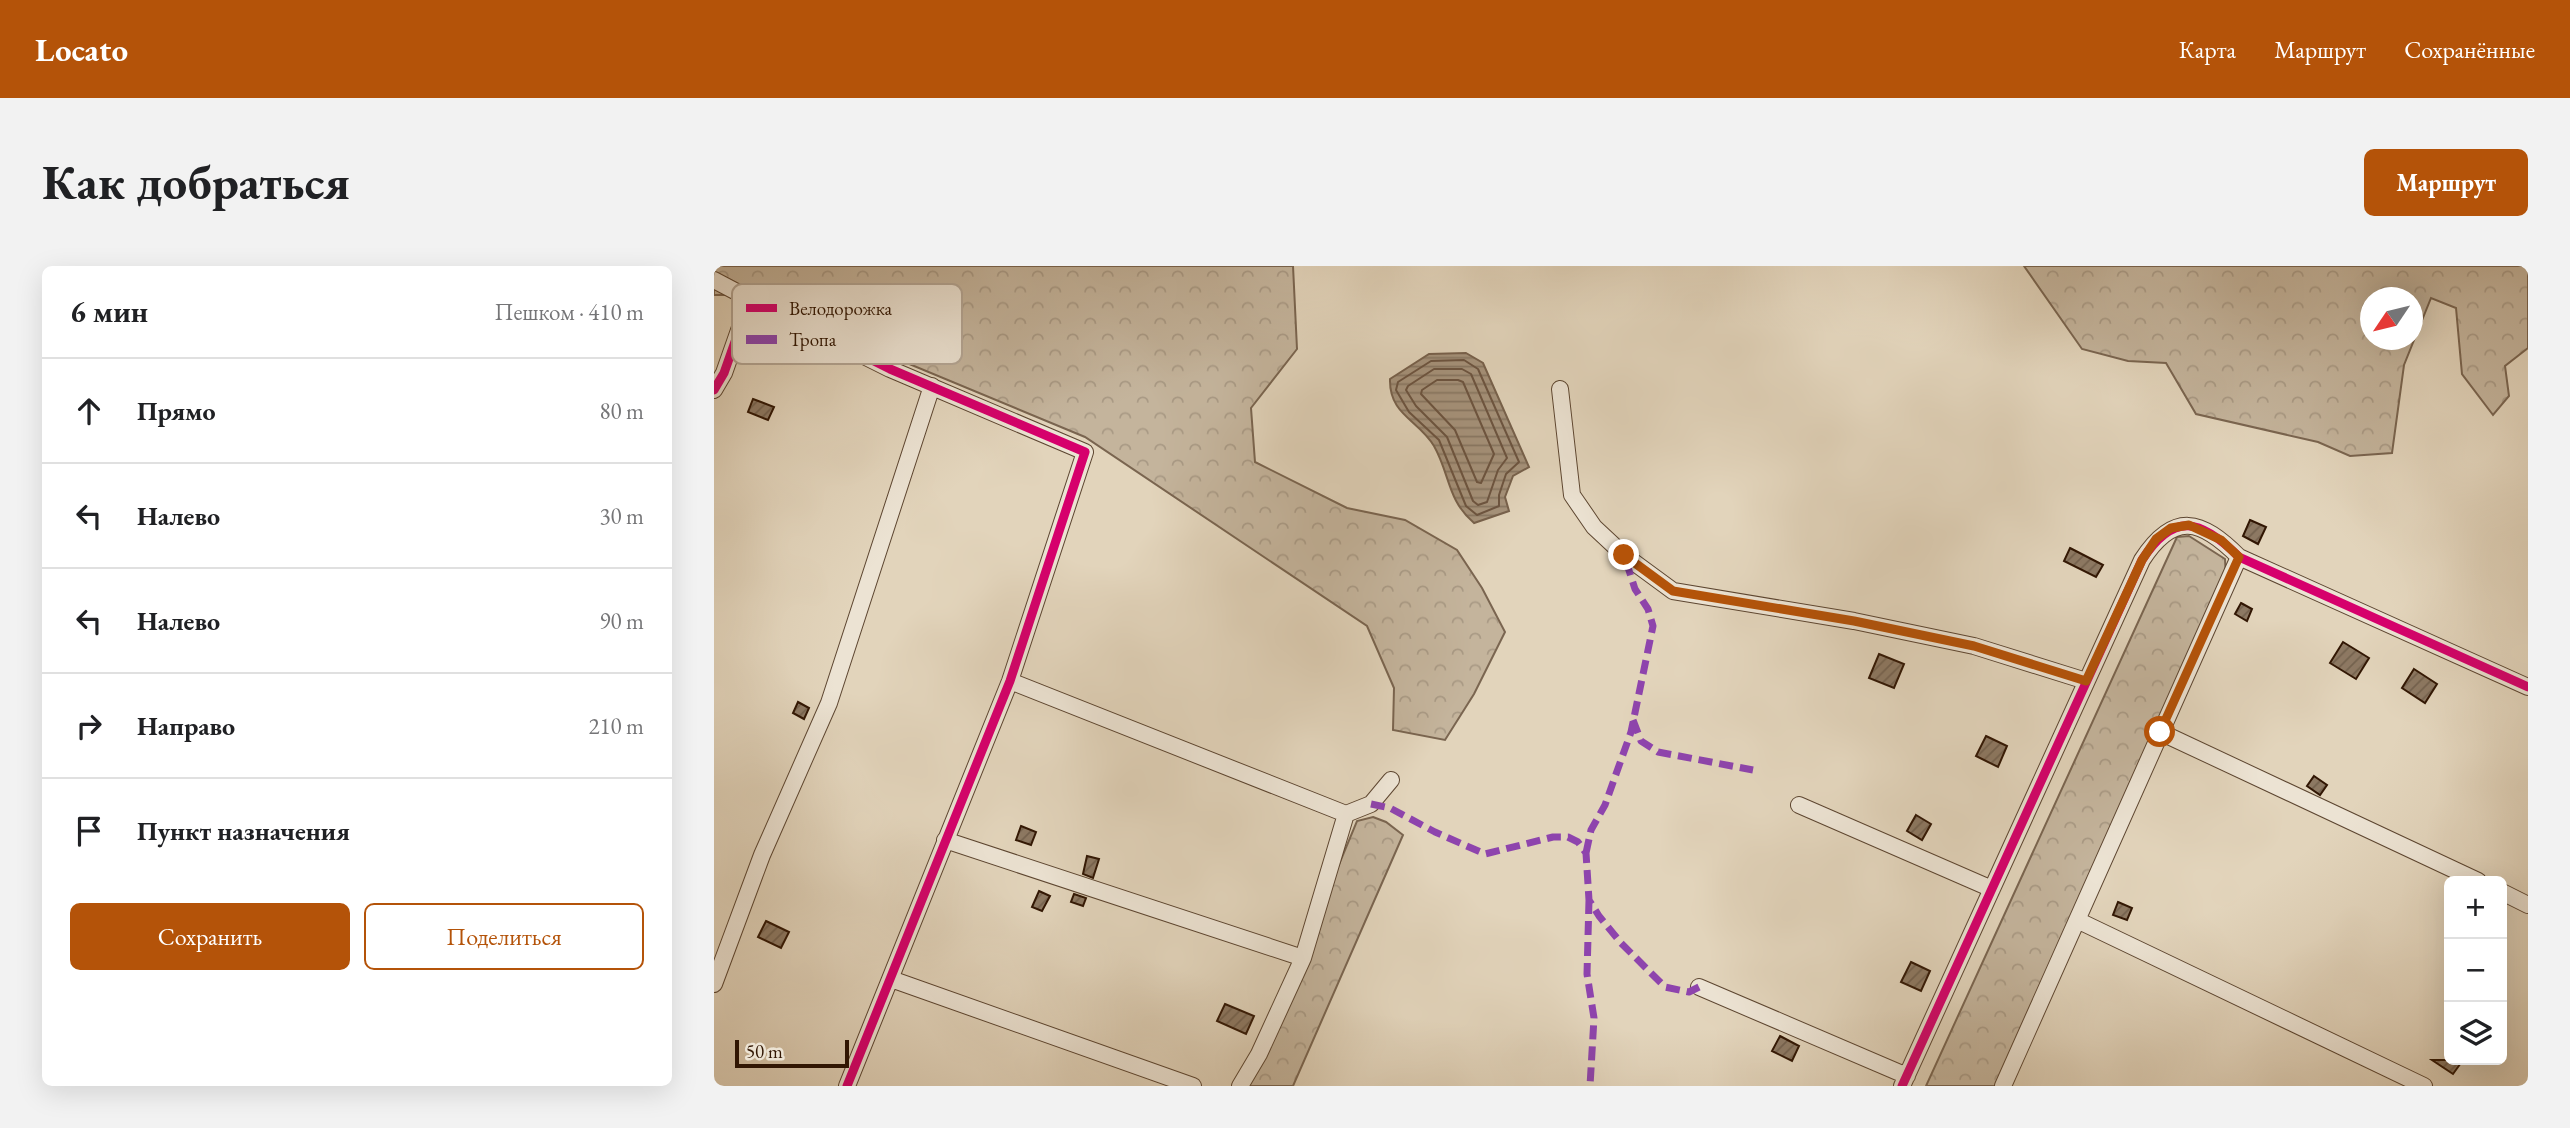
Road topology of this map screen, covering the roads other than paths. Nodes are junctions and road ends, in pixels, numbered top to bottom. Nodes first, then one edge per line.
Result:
1 (714, 280) edge
2 (732, 290) edge
3 (732, 350) edge
4 (880, 364) edge
5 (932, 386) junction
6 (1560, 389) dead end
7 (714, 390) edge
8 (2239, 557) junction
9 (1010, 681) junction
10 (2086, 681) junction
11 (2528, 687) edge
12 (2160, 732) junction
13 (1391, 780) dead end
14 (1799, 805) dead end
15 (1346, 814) junction
16 (945, 839) junction
17 (2467, 876) edge
18 (1992, 889) junction
19 (2507, 894) edge
20 (2528, 905) edge
21 (2077, 920) junction
22 (1303, 958) junction
23 (891, 979) junction
24 (714, 984) edge
25 (1699, 987) dead end
26 (1905, 1081) edge
27 (847, 1086) edge
28 (1192, 1086) edge
29 (1240, 1086) edge
30 (2003, 1086) edge
31 (2424, 1086) edge

1 - 2 street
3 - 7 street
4 - 5 street
5 - 9 street
5 - 24 street
6 - 10 street
8 - 10 street
8 - 11 street
8 - 12 street
9 - 15 street
9 - 16 street
10 - 18 street
12 - 17 street
12 - 21 street
13 - 15 street
14 - 18 street
15 - 22 street
16 - 22 street
16 - 23 street
18 - 26 street
19 - 20 street
21 - 30 street
21 - 31 street
22 - 29 street
23 - 27 street
23 - 28 street
25 - 26 street

